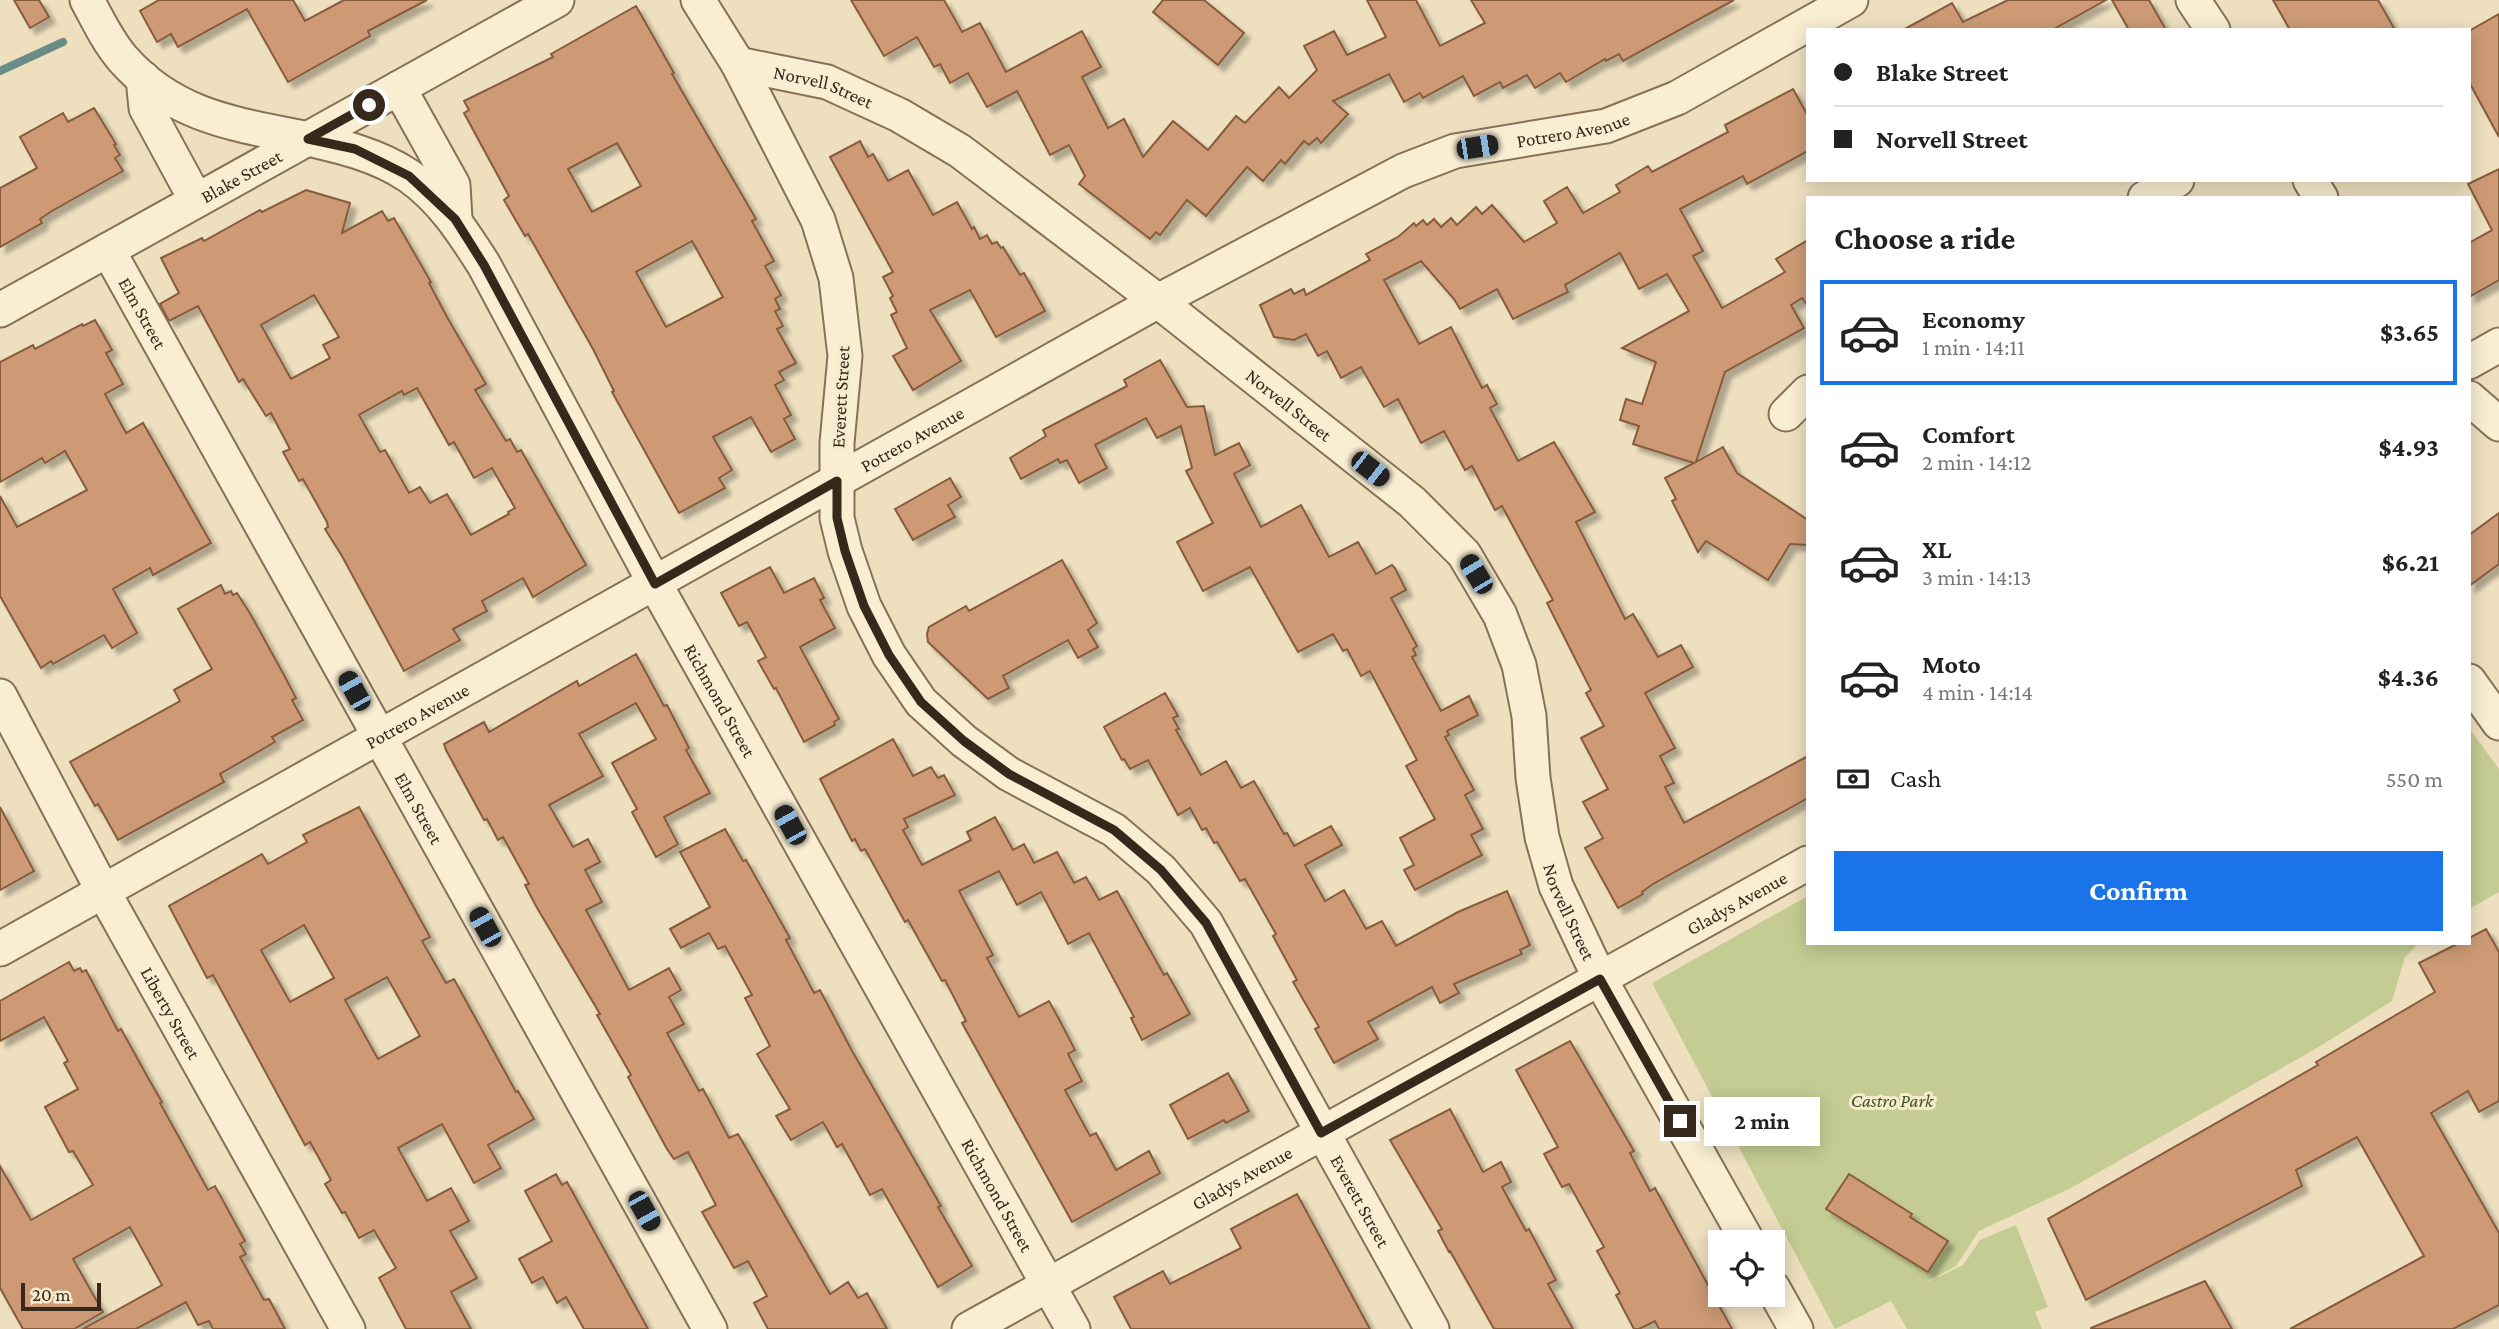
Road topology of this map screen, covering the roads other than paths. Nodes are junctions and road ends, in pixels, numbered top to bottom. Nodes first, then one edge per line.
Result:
1 (87, 0) edge
2 (557, 0) edge
3 (698, 0) edge
4 (1851, 0) edge
5 (2193, 0) edge
6 (2212, 28) edge
7 (738, 64) junction
8 (143, 78) junction
9 (399, 88) junction
10 (308, 139) junction
11 (2173, 182) edge
12 (2149, 196) edge
13 (196, 200) junction
14 (455, 219) junction
15 (108, 250) junction
16 (1158, 302) junction
17 (0, 310) edge
18 (2499, 345) edge
19 (2471, 361) edge
20 (2471, 400) edge
21 (2499, 424) edge
22 (837, 481) junction
23 (655, 584) junction
24 (2471, 684) edge
25 (0, 696) edge
26 (2499, 723) edge
27 (380, 738) junction
28 (1806, 864) edge
29 (103, 891) junction
30 (0, 949) edge
31 (1600, 979) junction
32 (1321, 1133) junction
33 (1741, 1230) edge
34 (1049, 1284) junction
35 (1784, 1307) edge
36 (348, 1329) edge
37 (710, 1329) edge
38 (969, 1329) edge
39 (1073, 1329) edge
40 (1432, 1329) edge
41 (1796, 1329) edge

1 - 8 street
2 - 9 street, Blake Street
3 - 7 street
4 - 16 street, Potrero Avenue
5 - 6 street
7 - 16 street, Norvell Street
7 - 22 street, Everett Street
8 - 10 street
8 - 13 street
9 - 10 street, Blake Street
9 - 14 street
10 - 13 street, Blake Street
10 - 14 street, Richmond Street
11 - 12 street
13 - 15 street, Blake Street
14 - 23 street, Richmond Street
15 - 17 street, Blake Street
15 - 27 street, Elm Street
16 - 22 street, Potrero Avenue
16 - 31 street, Norvell Street
18 - 19 street
20 - 21 street
22 - 23 street, Potrero Avenue
22 - 32 street, Everett Street
23 - 27 street, Potrero Avenue
23 - 34 street, Richmond Street
24 - 26 street
25 - 29 street, Liberty Street
27 - 29 street, Potrero Avenue
27 - 37 street, Elm Street
28 - 31 street, Gladys Avenue
29 - 30 street, Potrero Avenue
29 - 36 street, Liberty Street
31 - 32 street, Gladys Avenue
31 - 33 street, Norvell Street
32 - 34 street, Gladys Avenue
32 - 40 street, Everett Street
34 - 38 street, Gladys Avenue
34 - 39 street, Richmond Street
35 - 41 street

